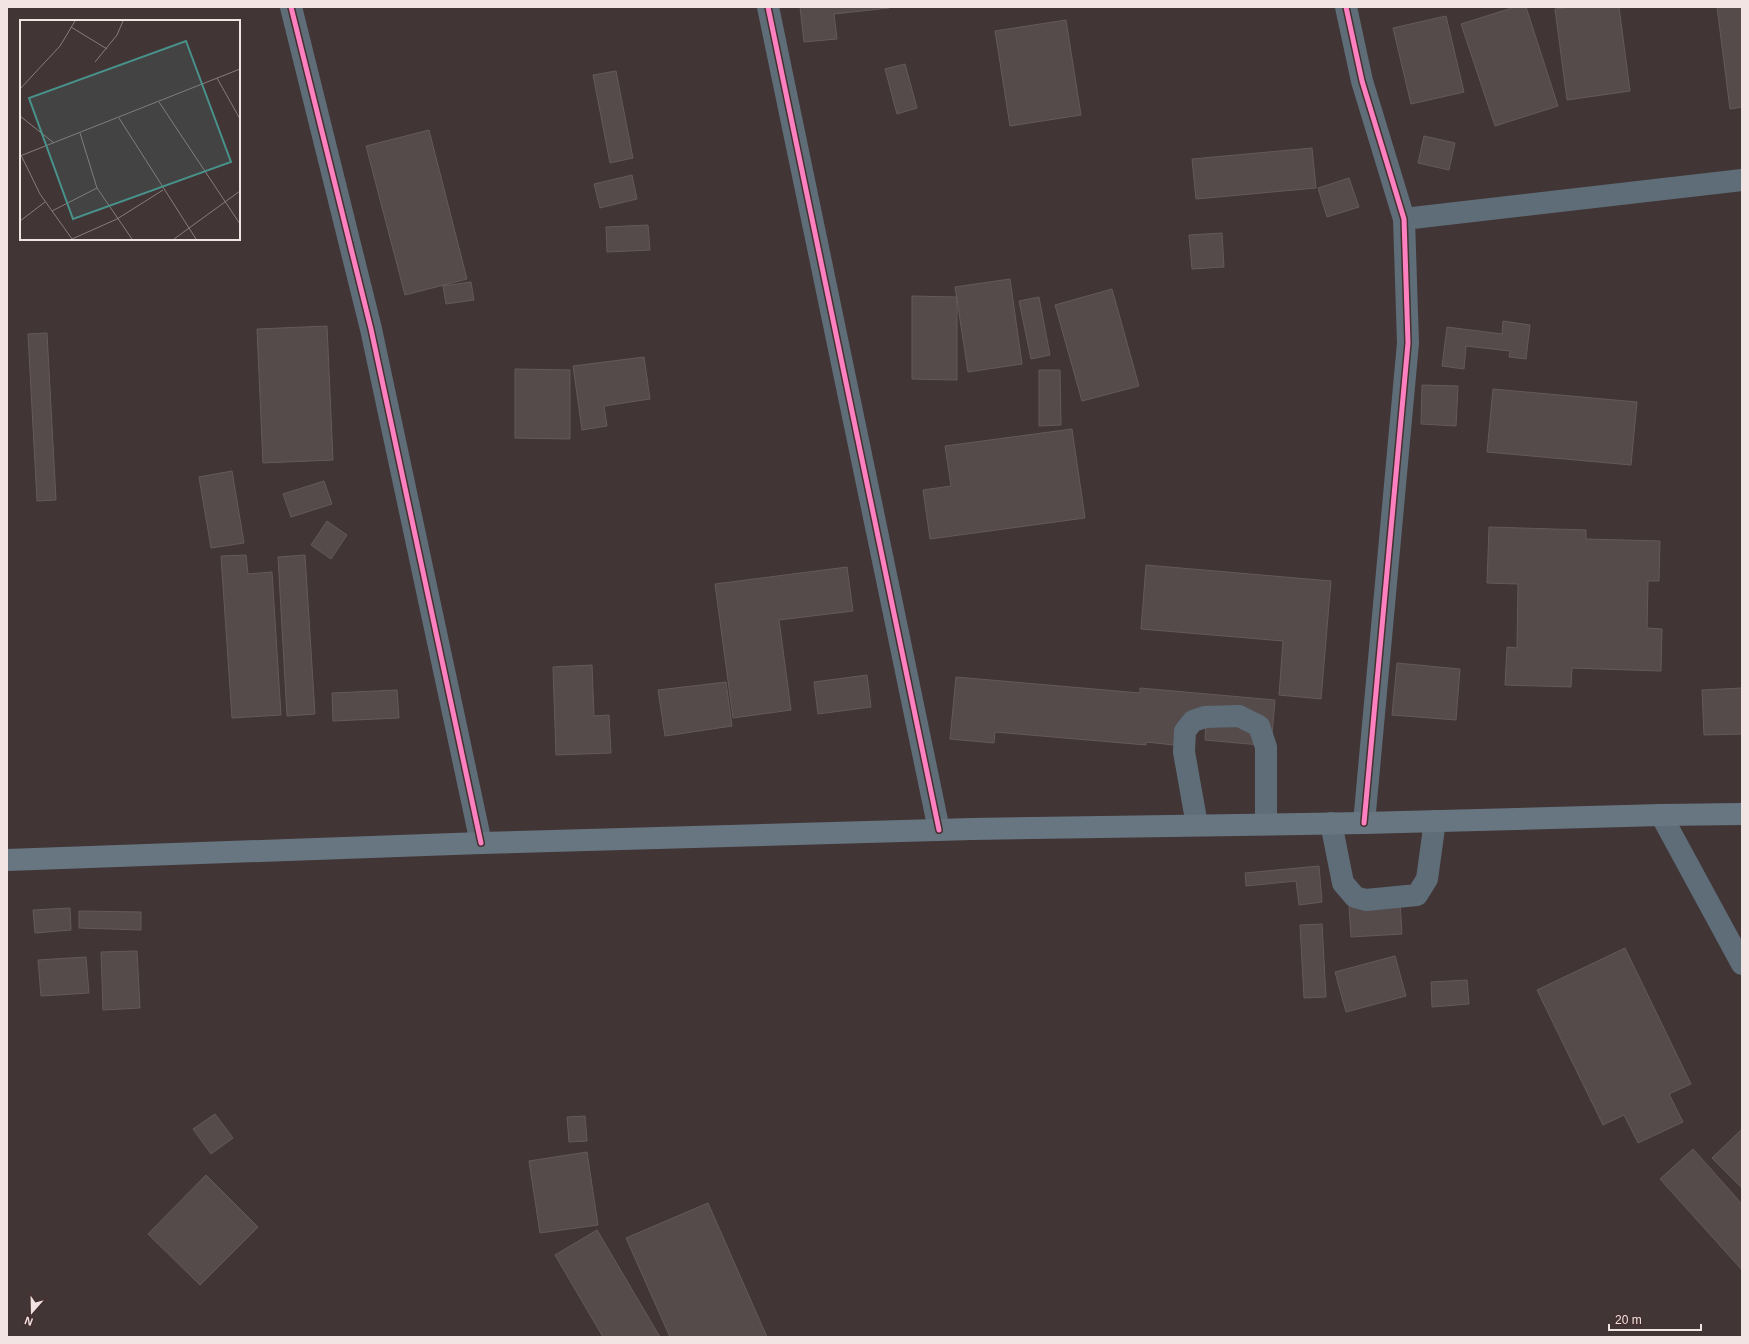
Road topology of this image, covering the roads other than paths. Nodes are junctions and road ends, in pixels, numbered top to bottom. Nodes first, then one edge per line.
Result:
1 (291, 7) edge
2 (768, 7) edge
3 (1346, 7) edge
4 (1742, 180) edge
5 (1404, 219) junction
6 (1662, 814) junction
7 (1742, 814) edge
8 (1435, 821) junction
9 (1331, 823) junction
10 (1364, 823) junction
11 (1266, 824) junction
12 (1197, 825) junction
13 (939, 830) junction
14 (481, 843) junction
15 (7, 860) edge
16 (1742, 964) edge

1 - 14 street
2 - 13 street
3 - 5 street
4 - 5 street
5 - 10 street
6 - 7 main road
6 - 8 main road
6 - 16 street
8 - 9 street
8 - 10 main road
9 - 10 main road
9 - 11 main road
11 - 12 main road
11 - 12 street
12 - 13 main road
13 - 14 main road
14 - 15 main road

